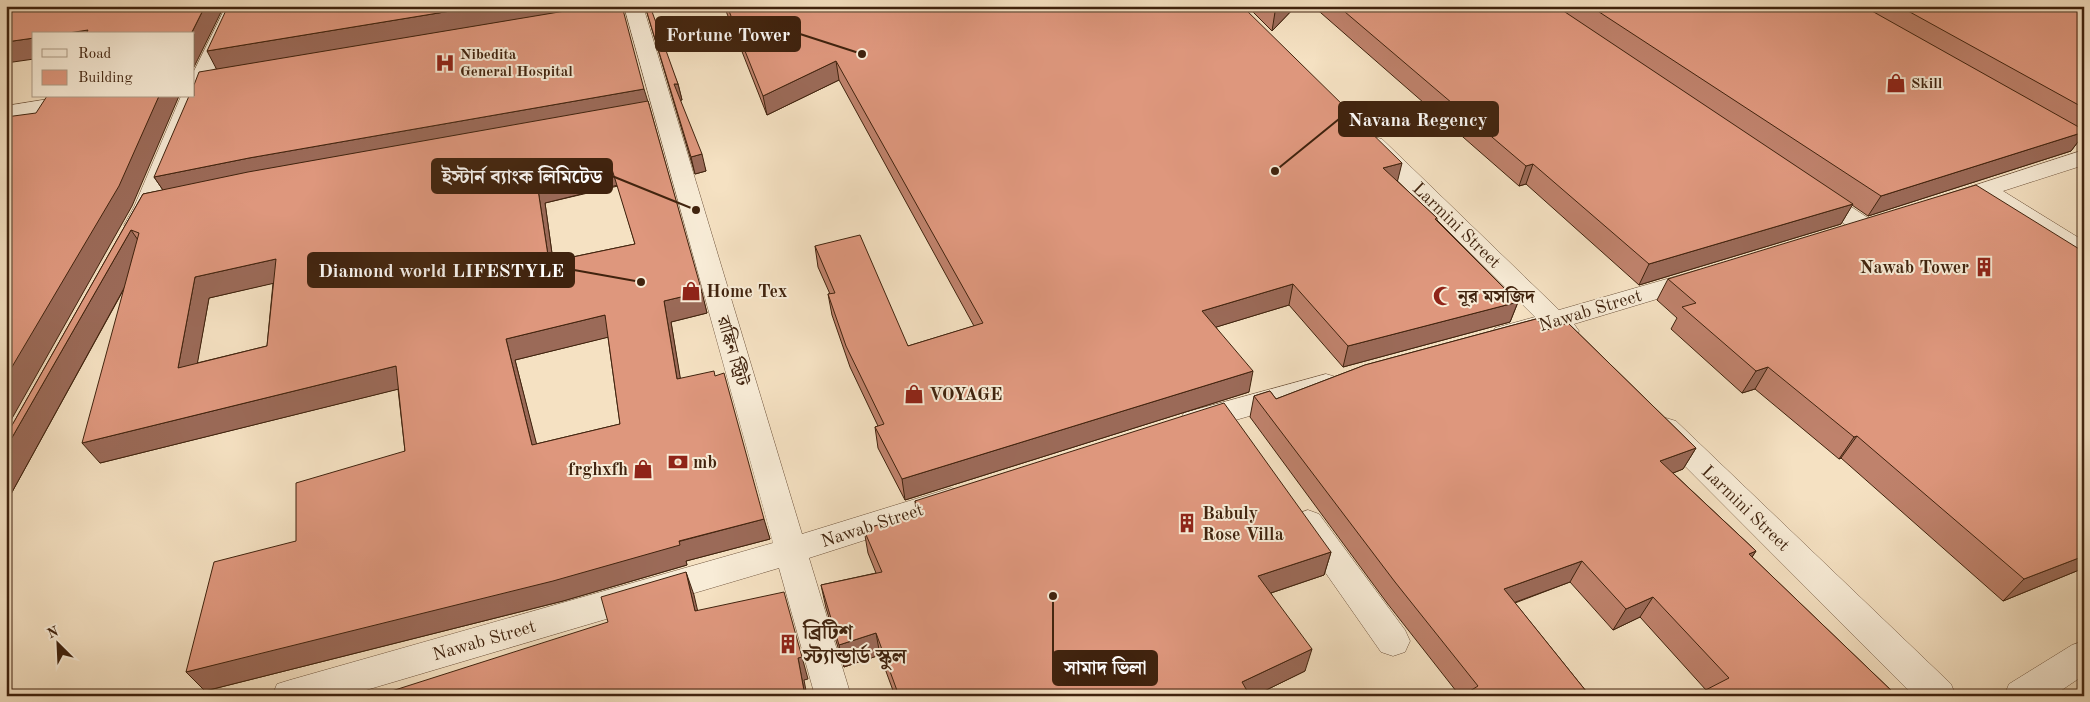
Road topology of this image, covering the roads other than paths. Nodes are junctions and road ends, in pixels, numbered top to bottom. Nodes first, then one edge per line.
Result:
1 (236, 6) edge
2 (632, 8) edge
3 (199, 86) edge
4 (95, 98) edge
5 (194, 98) edge
6 (6, 113) edge
7 (1359, 130) edge
8 (2081, 149) edge
9 (1801, 184) edge
10 (1985, 190) junction
11 (174, 201) edge
12 (146, 207) junction
13 (1921, 210) edge
14 (1893, 219) edge
15 (1866, 227) junction
16 (1837, 236) edge
17 (127, 241) edge
18 (2084, 252) edge
19 (1724, 270) edge
20 (1555, 321) junction
21 (1480, 342) edge
22 (1583, 349) edge
23 (1349, 378) edge
24 (1647, 412) edge
25 (1170, 429) edge
26 (980, 490) edge
27 (1290, 498) edge
28 (791, 551) junction
29 (1392, 640) dead end
30 (2084, 656) edge
31 (297, 695) edge
32 (833, 696) edge
33 (1938, 696) edge
34 (2022, 696) edge

1 - 3 street
2 - 28 street, রাঙ্কিন স্ট্রিট
4 - 6 street
5 - 12 street
7 - 20 street, Larmini Street
8 - 10 street
9 - 15 street
10 - 13 street
10 - 18 street
11 - 12 street
12 - 17 street
14 - 15 street
15 - 16 street
19 - 20 street, Nawab Street
20 - 21 street, Nawab Street
20 - 22 street, Larmini Street
23 - 25 street
24 - 33 street, Larmini Street
26 - 28 street, Nawab Street
27 - 29 street
28 - 31 street, Nawab Street
28 - 32 street, রাঙ্কিন স্ট্রিট
30 - 34 street

